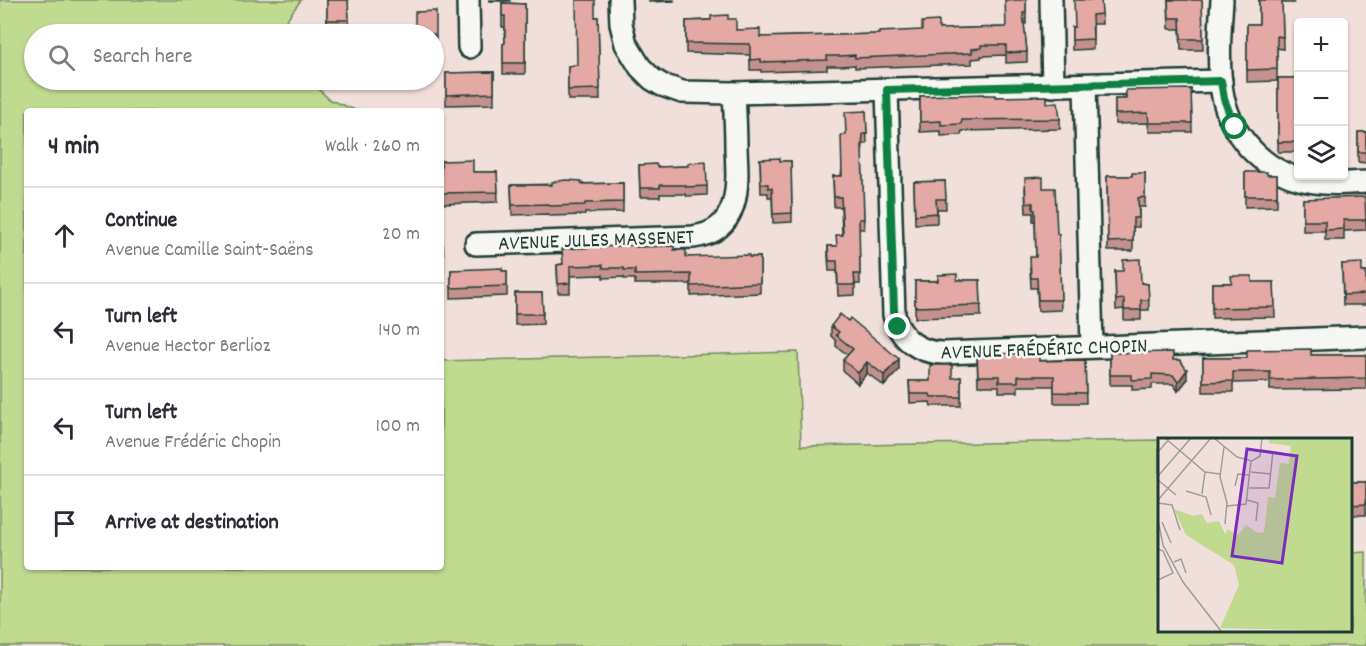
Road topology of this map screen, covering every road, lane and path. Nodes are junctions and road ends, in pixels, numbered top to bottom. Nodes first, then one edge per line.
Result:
1 (468, 0) edge
2 (620, 0) edge
3 (1051, 0) edge
4 (1222, 0) edge
5 (469, 46) dead end
6 (1221, 81) junction
7 (1085, 85) junction
8 (1053, 86) junction
9 (887, 90) junction
10 (734, 93) junction
11 (1366, 182) edge
12 (476, 244) dead end
13 (1366, 338) edge
14 (1092, 346) junction

1 - 5 street
2 - 10 street
3 - 8 street
4 - 6 street
6 - 7 street
6 - 11 street
7 - 8 street
7 - 14 street
8 - 9 street
9 - 10 street
9 - 14 street, AVENUE FRÉDÉRIC CHOPIN
10 - 12 street, AVENUE JULES MASSENET
13 - 14 street, AVENUE FRÉDÉRIC CHOPIN

